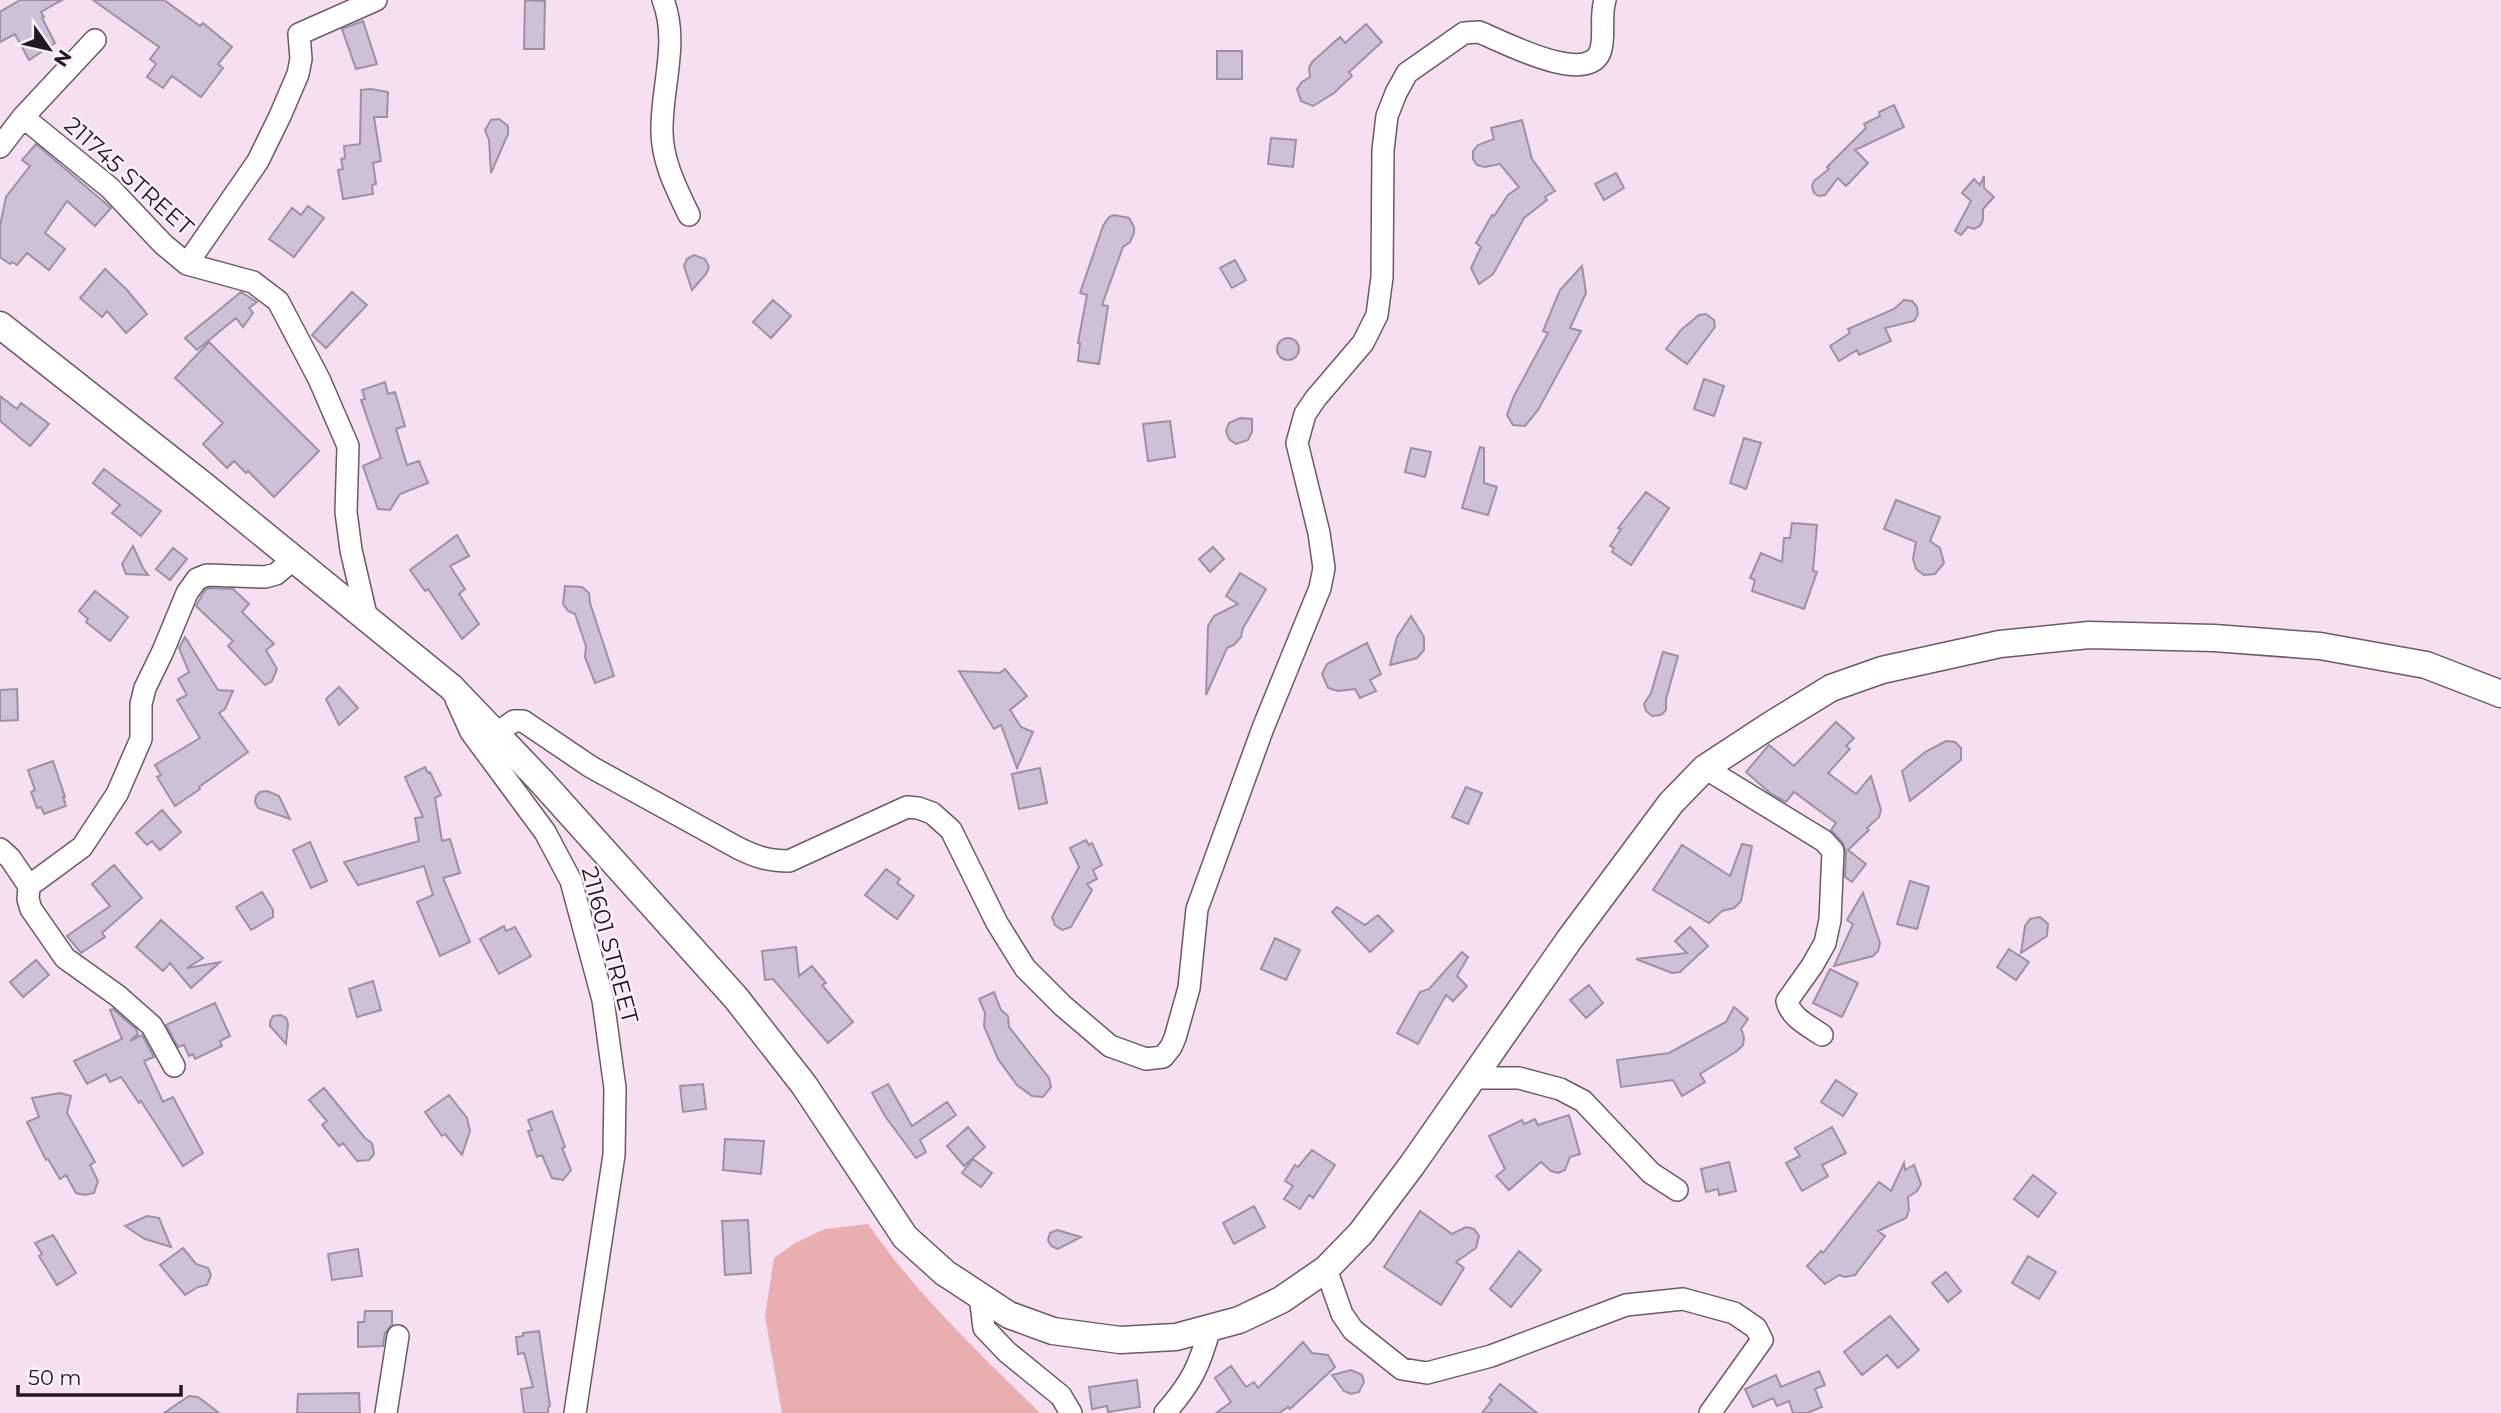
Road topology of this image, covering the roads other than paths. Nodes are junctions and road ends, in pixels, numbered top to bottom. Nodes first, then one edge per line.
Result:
1 (376, 0) edge
2 (663, 0) edge
3 (1605, 0) edge
4 (95, 40) dead end
5 (23, 117) junction
6 (0, 147) edge
7 (689, 215) dead end
8 (187, 264) junction
9 (0, 325) edge
10 (294, 559) junction
11 (367, 618) junction
12 (451, 687) junction
13 (2501, 694) edge
14 (497, 733) junction
15 (1705, 768) junction
16 (0, 849) edge
17 (29, 886) junction
18 (1822, 1035) dead end
19 (174, 1066) dead end
20 (1473, 1078) junction
21 (1677, 1190) dead end
22 (1326, 1269) junction
23 (980, 1296) junction
24 (1210, 1328) junction
25 (398, 1336) dead end
26 (386, 1413) edge
27 (575, 1413) edge
28 (1071, 1413) edge
29 (1165, 1413) edge
30 (1710, 1413) edge

1 - 8 street
2 - 7 street
3 - 14 street
4 - 5 street
5 - 6 street
5 - 8 street, 211745 STREET
8 - 11 street, 211745 STREET
9 - 10 street
10 - 11 street
10 - 17 street
11 - 12 street
12 - 14 street
12 - 27 street, 211601 STREET
13 - 15 street
14 - 23 street
15 - 18 street
15 - 20 street
16 - 17 street
17 - 19 street
20 - 21 street
20 - 22 street
22 - 24 street
22 - 30 street
23 - 24 street
23 - 28 street
24 - 29 street
25 - 26 street

